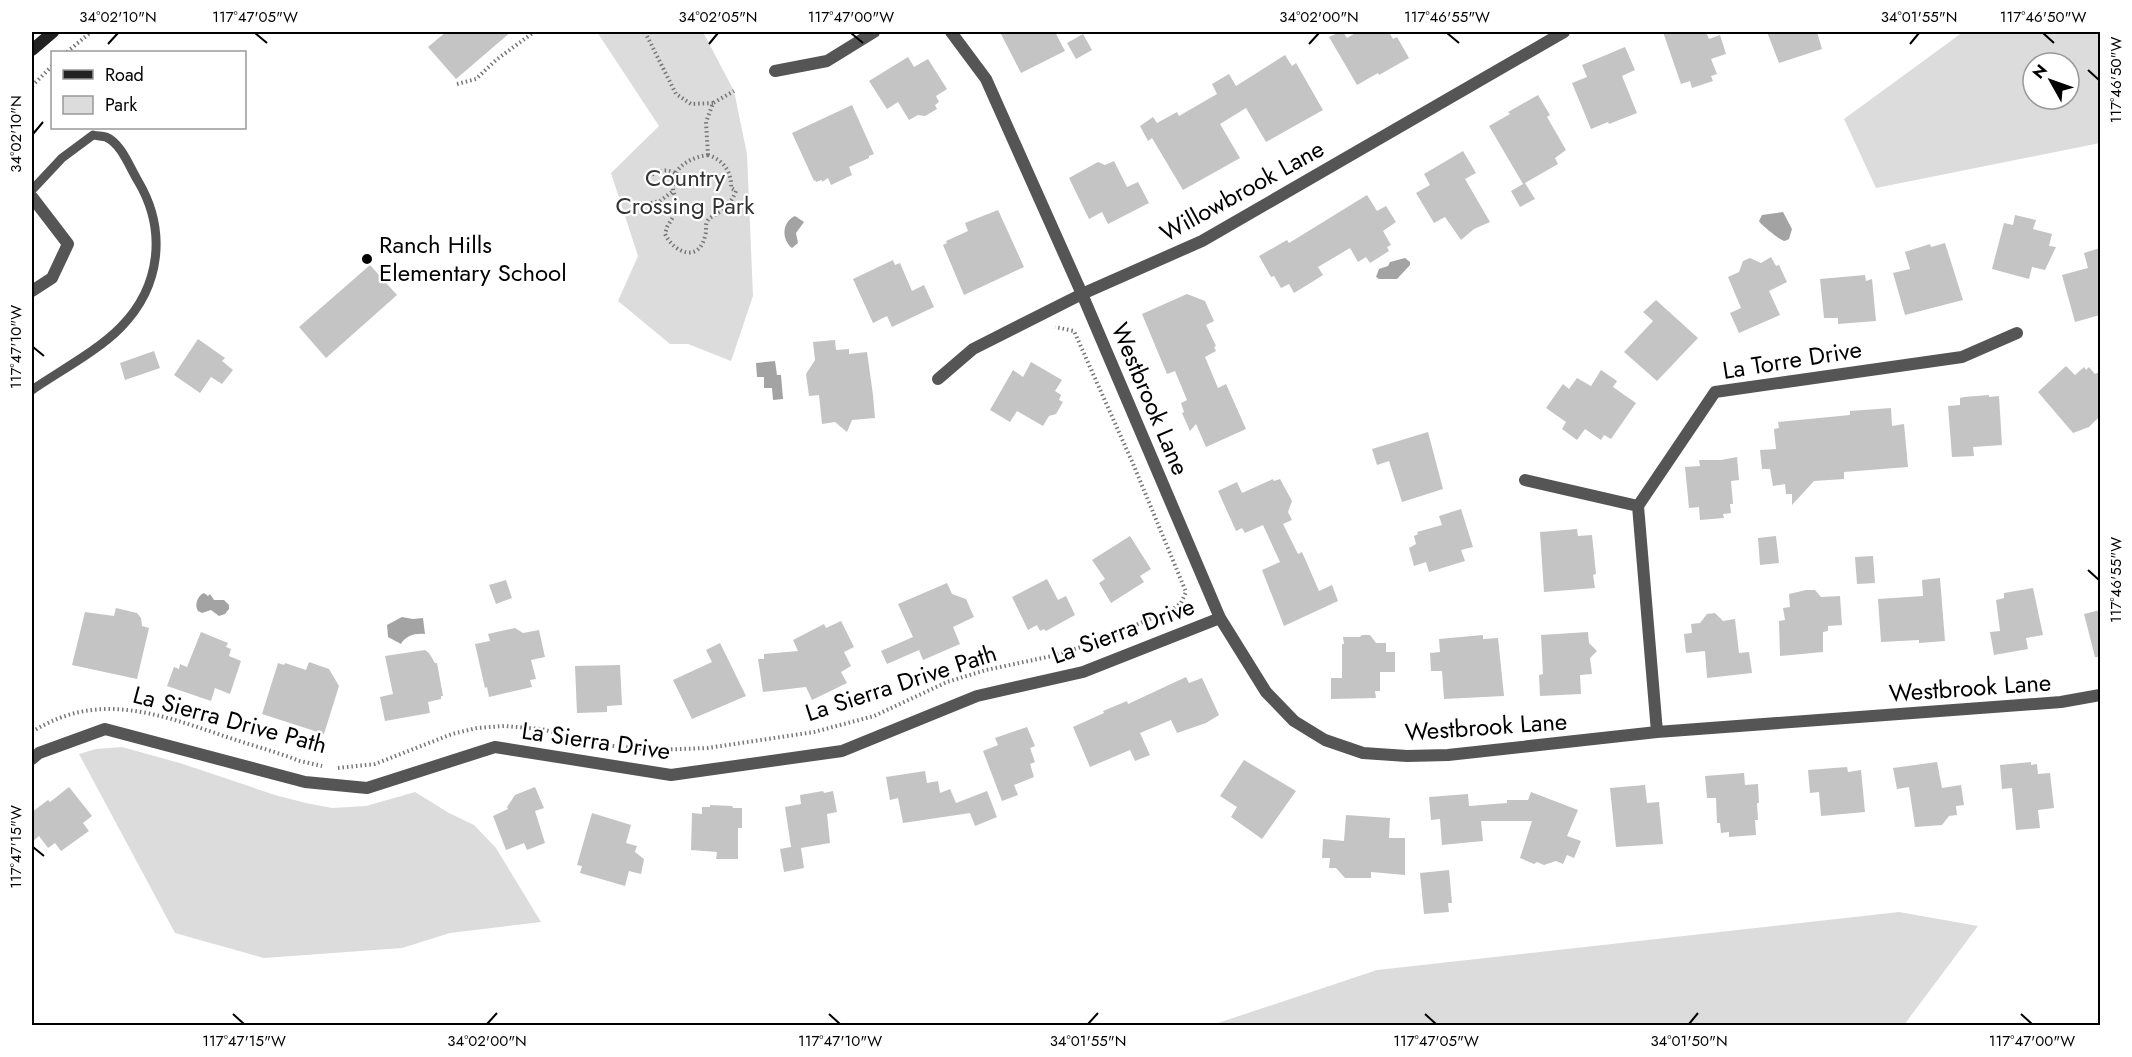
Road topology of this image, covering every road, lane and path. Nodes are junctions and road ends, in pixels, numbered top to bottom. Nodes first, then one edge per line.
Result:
1 (53, 32) edge
2 (91, 32) edge
3 (534, 32) edge
4 (645, 32) edge
5 (874, 32) edge
6 (951, 32) edge
7 (1564, 32) edge
8 (32, 50) edge
9 (68, 51) edge
10 (51, 67) edge
11 (775, 71) dead end
12 (457, 84) dead end
13 (32, 86) edge
14 (734, 90) dead end
15 (713, 103) junction
16 (708, 155) junction
17 (675, 173) junction
18 (648, 177) dead end
19 (32, 190) edge
20 (674, 190) junction
21 (32, 197) edge
22 (651, 203) dead end
23 (32, 291) edge
24 (1082, 294) junction
25 (1054, 327) dead end
26 (2017, 333) dead end
27 (938, 378) dead end
28 (32, 390) edge
29 (1525, 480) dead end
30 (1638, 506) junction
31 (1220, 618) junction
32 (2100, 695) edge
33 (32, 732) edge
34 (1657, 732) junction
35 (32, 759) edge
36 (326, 766) dead end
37 (332, 767) dead end

1 - 8 main road
2 - 9 path
3 - 12 path
4 - 15 path
5 - 11 street
6 - 24 street, Westbrook Lane
7 - 24 street, Willowbrook Lane
10 - 13 path
14 - 15 path
15 - 16 path
16 - 17 path
16 - 20 path
17 - 18 path
17 - 20 path
19 - 28 lane
20 - 22 path
21 - 23 street
24 - 27 street, Willowbrook Lane
24 - 31 street, Westbrook Lane
25 - 37 path, La Sierra Drive Path
26 - 30 street, La Torre Drive
29 - 30 street
30 - 34 street
31 - 34 street, Westbrook Lane
31 - 35 street, La Sierra Drive
32 - 34 street, Westbrook Lane
33 - 36 path, La Sierra Drive Path

